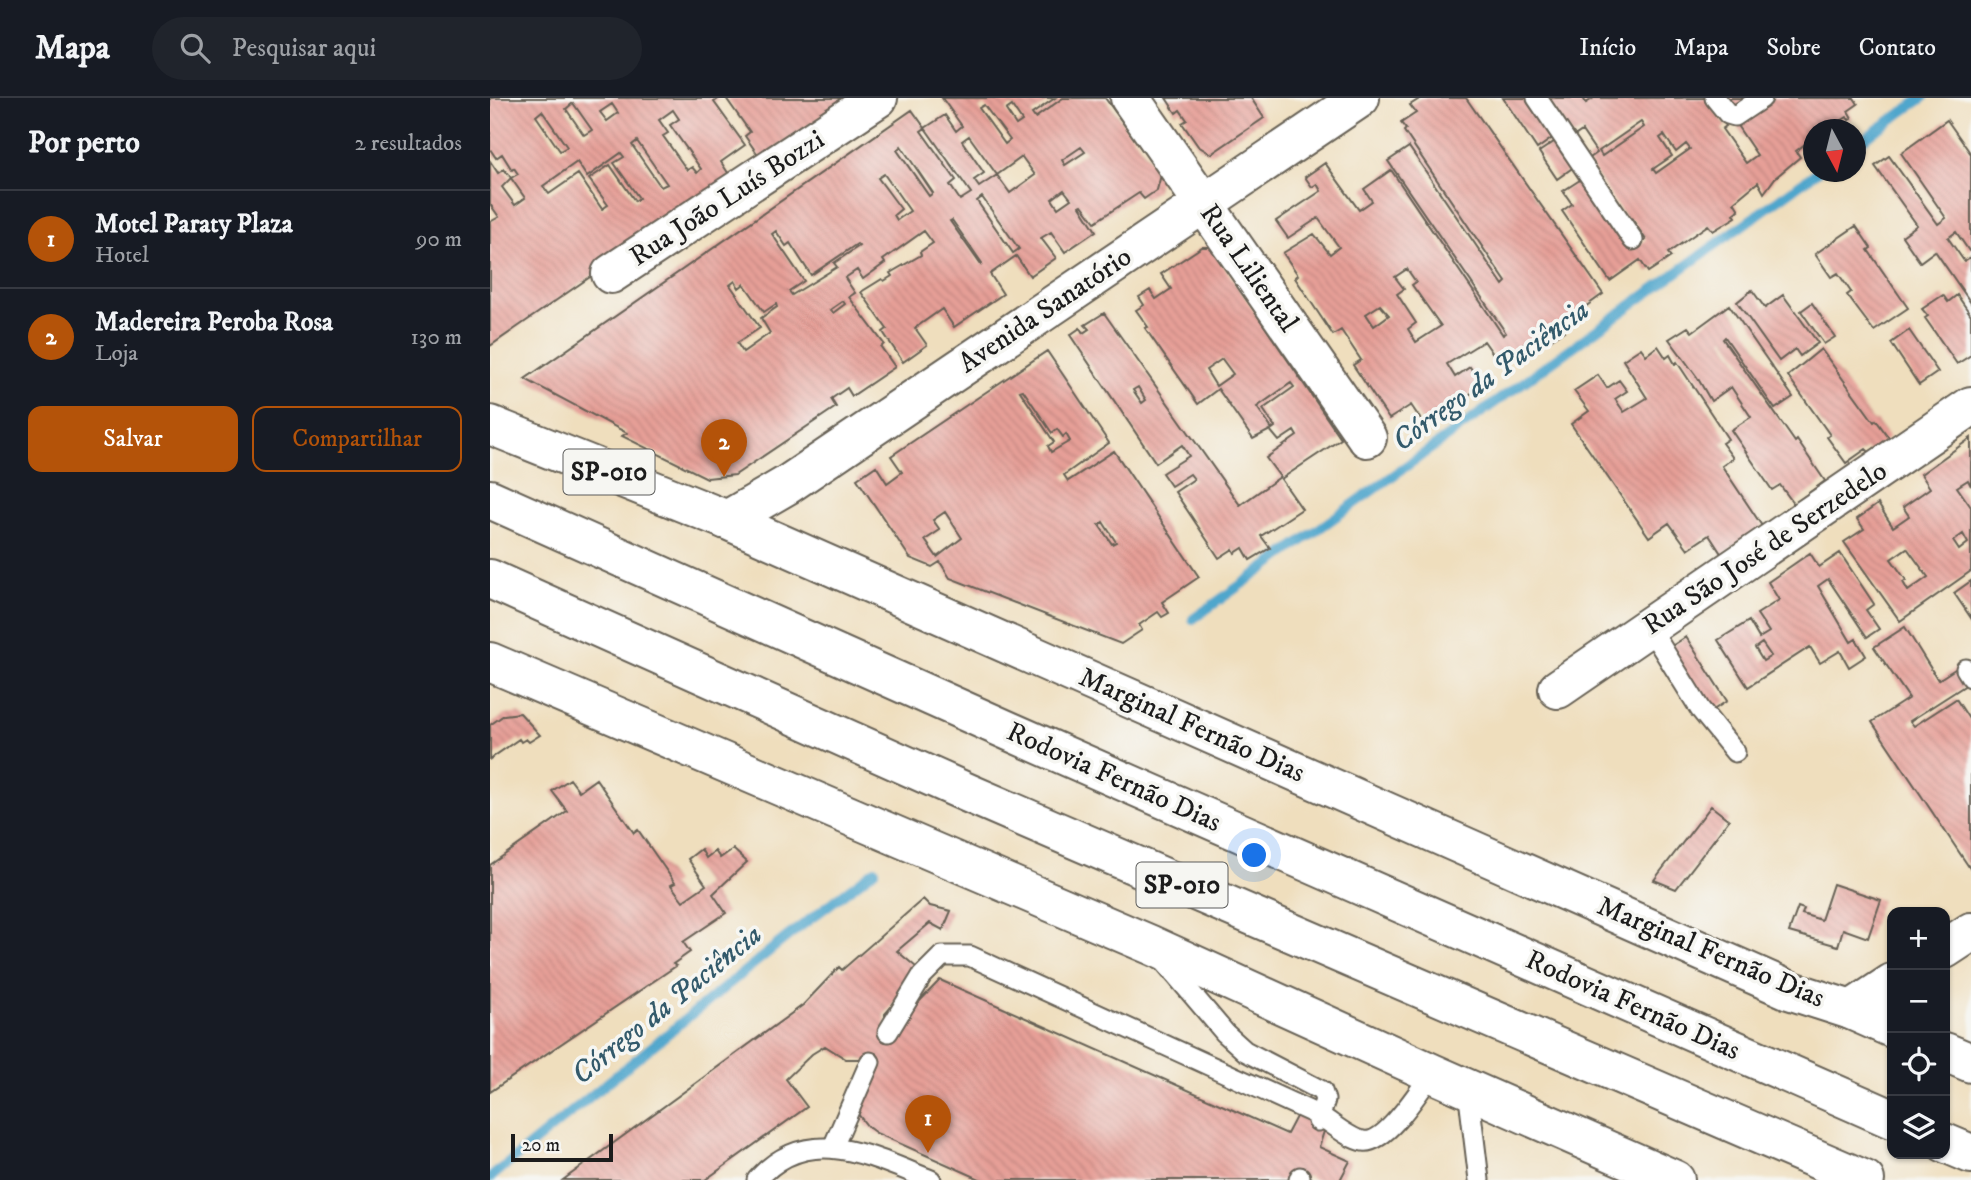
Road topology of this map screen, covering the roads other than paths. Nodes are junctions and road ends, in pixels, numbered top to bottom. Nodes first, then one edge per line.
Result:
1 (878, 98) edge
2 (1130, 98) edge
3 (1360, 98) edge
4 (1537, 98) edge
5 (1762, 98) edge
6 (1719, 103) edge
7 (1203, 202) junction
8 (1633, 240) dead end
9 (611, 274) dead end
10 (1971, 406) edge
11 (490, 425) edge
12 (1367, 438) dead end
13 (490, 499) edge
14 (727, 520) junction
15 (490, 579) edge
16 (1649, 627) junction
17 (495, 670) edge
18 (1558, 689) dead end
19 (1735, 752) dead end
20 (1971, 932) edge
21 (1151, 945) junction
22 (1950, 946) edge
23 (1887, 986) edge
24 (1851, 1010) junction
25 (1887, 1026) edge
26 (888, 1032) dead end
27 (1950, 1054) edge
28 (870, 1062) dead end
29 (1971, 1063) edge
30 (1432, 1073) junction
31 (1468, 1089) junction
32 (1887, 1117) edge
33 (1319, 1118) junction
34 (1950, 1145) edge
35 (832, 1147) junction
36 (1971, 1154) edge
37 (757, 1180) edge
38 (930, 1180) edge
39 (1479, 1180) edge
40 (1675, 1180) edge
41 (1865, 1180) edge

1 - 9 main road, Rua João Luís Bozzi
2 - 7 main road, Rua Liliental
3 - 7 main road, Avenida Sanatório
4 - 8 lane
5 - 6 lane
7 - 12 main road, Rua Liliental
7 - 14 main road, Avenida Sanatório
10 - 16 main road, Rua São José de Serzedelo
11 - 14 main road, Marginal Fernão Dias / SP-010
13 - 32 main road, Rodovia Fernão Dias / SP-010
14 - 24 main road, Marginal Fernão Dias / SP-010
15 - 41 main road, SP-010
16 - 18 main road, Rua São José de Serzedelo
16 - 19 lane
17 - 21 main road, SP-010
20 - 22 main road
21 - 30 main road, SP-010
21 - 33 lane
23 - 24 main road
24 - 25 main road, Marginal Fernão Dias / SP-010
26 - 33 lane
27 - 29 main road
28 - 35 lane
30 - 31 main road, SP-010
30 - 33 lane
31 - 39 lane
31 - 40 main road, SP-010
34 - 36 main road
35 - 37 lane
35 - 38 lane

